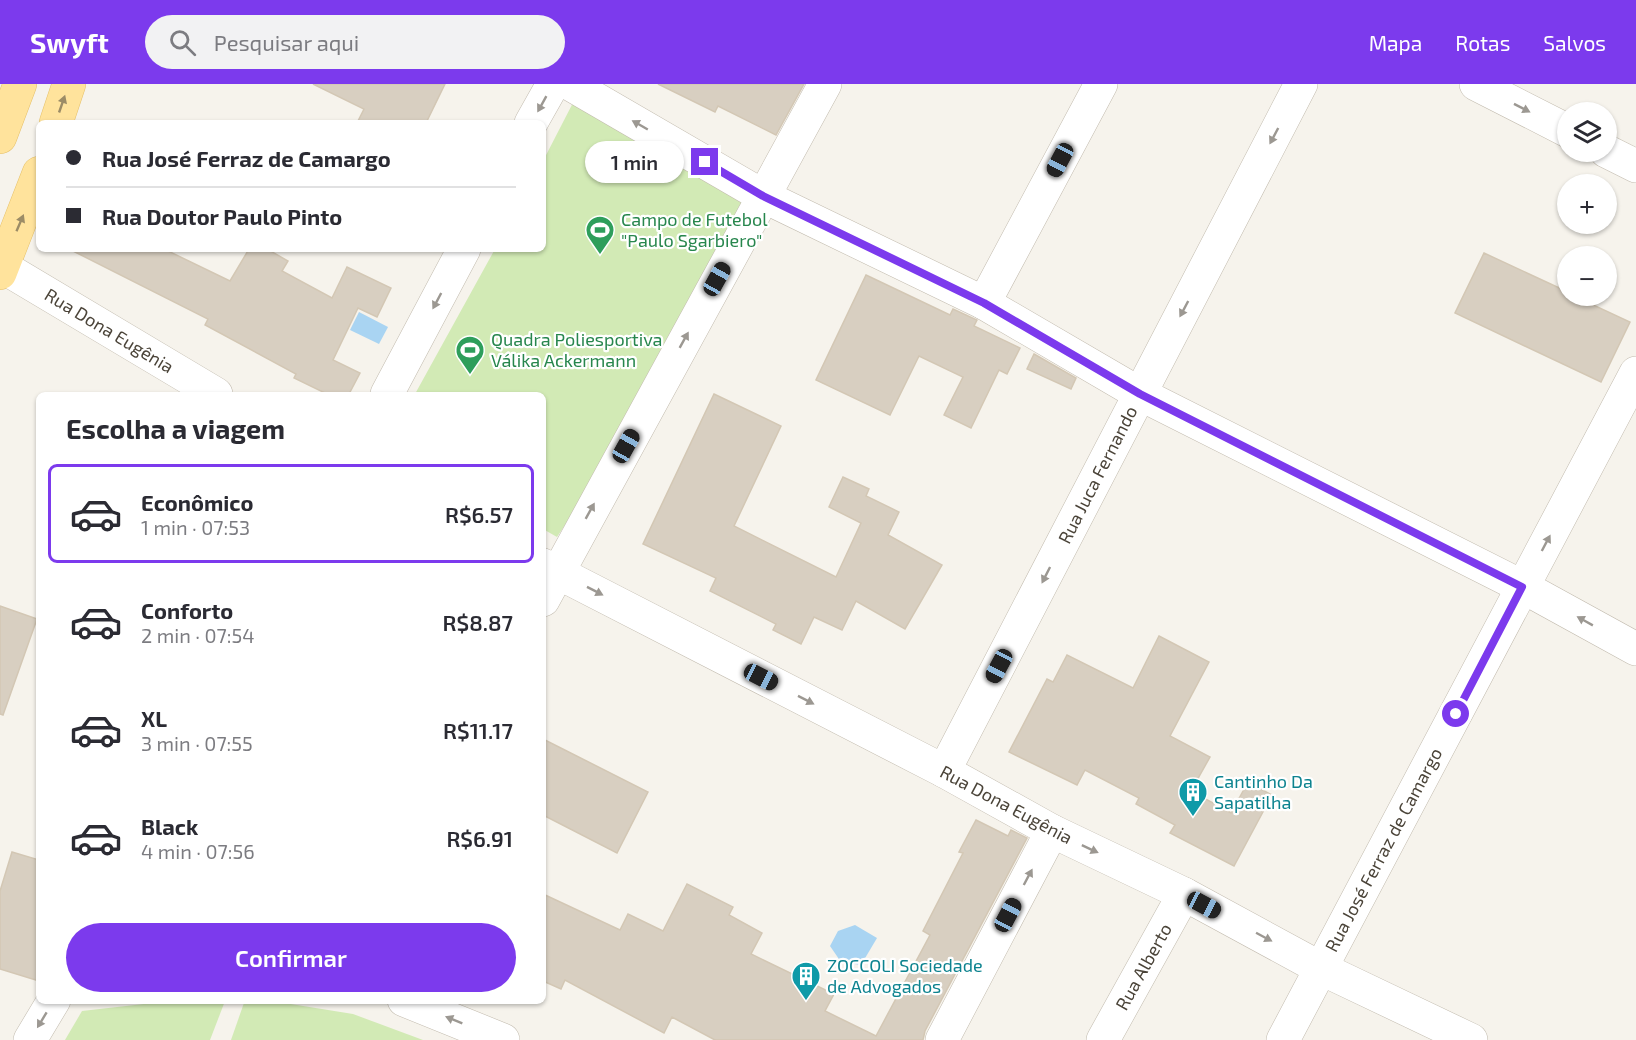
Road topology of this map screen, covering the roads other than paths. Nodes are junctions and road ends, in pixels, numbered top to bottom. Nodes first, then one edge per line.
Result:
1 (20, 84) edge
2 (69, 84) edge
3 (553, 84) edge
4 (570, 84) edge
5 (825, 84) edge
6 (1101, 84) edge
7 (1301, 84) edge
8 (1476, 84) edge
9 (57, 120) edge
10 (533, 120) edge
11 (1557, 125) edge
12 (0, 137) edge
13 (1617, 156) edge
14 (1636, 166) edge
15 (36, 180) edge
16 (763, 196) junction
17 (462, 252) edge
18 (1, 267) edge
19 (984, 303) junction
20 (1636, 373) edge
21 (213, 392) edge
22 (388, 392) edge
23 (1140, 394) junction
24 (550, 568) edge
25 (546, 586) edge
26 (1522, 587) junction
27 (1636, 649) edge
28 (944, 771) junction
29 (1052, 831) junction
30 (1184, 894) junction
31 (1322, 969) junction
32 (52, 1004) edge
33 (414, 1004) edge
34 (30, 1040) edge
35 (503, 1040) edge
36 (942, 1040) edge
37 (1103, 1040) edge
38 (1283, 1040) edge
39 (1471, 1040) edge

1 - 12 main road
9 -> 2 main road
3 -> 10 street
16 -> 4 street
5 - 16 street
6 - 19 street
7 -> 23 street, Rua Juca Fernando
8 -> 11 street
13 - 14 street
18 -> 15 main road
16 - 19 street
24 -> 16 street
17 -> 22 street
18 - 21 street, Rua Dona Eugênia
19 - 23 street
26 -> 20 street, Rua José Ferraz de Camargo
23 - 26 street
23 -> 28 street, Rua Juca Fernando
24 - 25 street
24 -> 28 street, Rua Dona Eugênia
27 -> 26 street
26 - 31 street, Rua José Ferraz de Camargo
28 - 29 street, Rua Dona Eugênia
29 -> 30 street, Rua Dona Eugênia
36 -> 29 street
30 -> 31 street, Rua Dona Eugênia
30 - 37 street, Rua Alberto
31 - 38 street, Rua José Ferraz de Camargo
31 - 39 street, Rua Dona Eugênia
32 -> 34 street
35 -> 33 street

